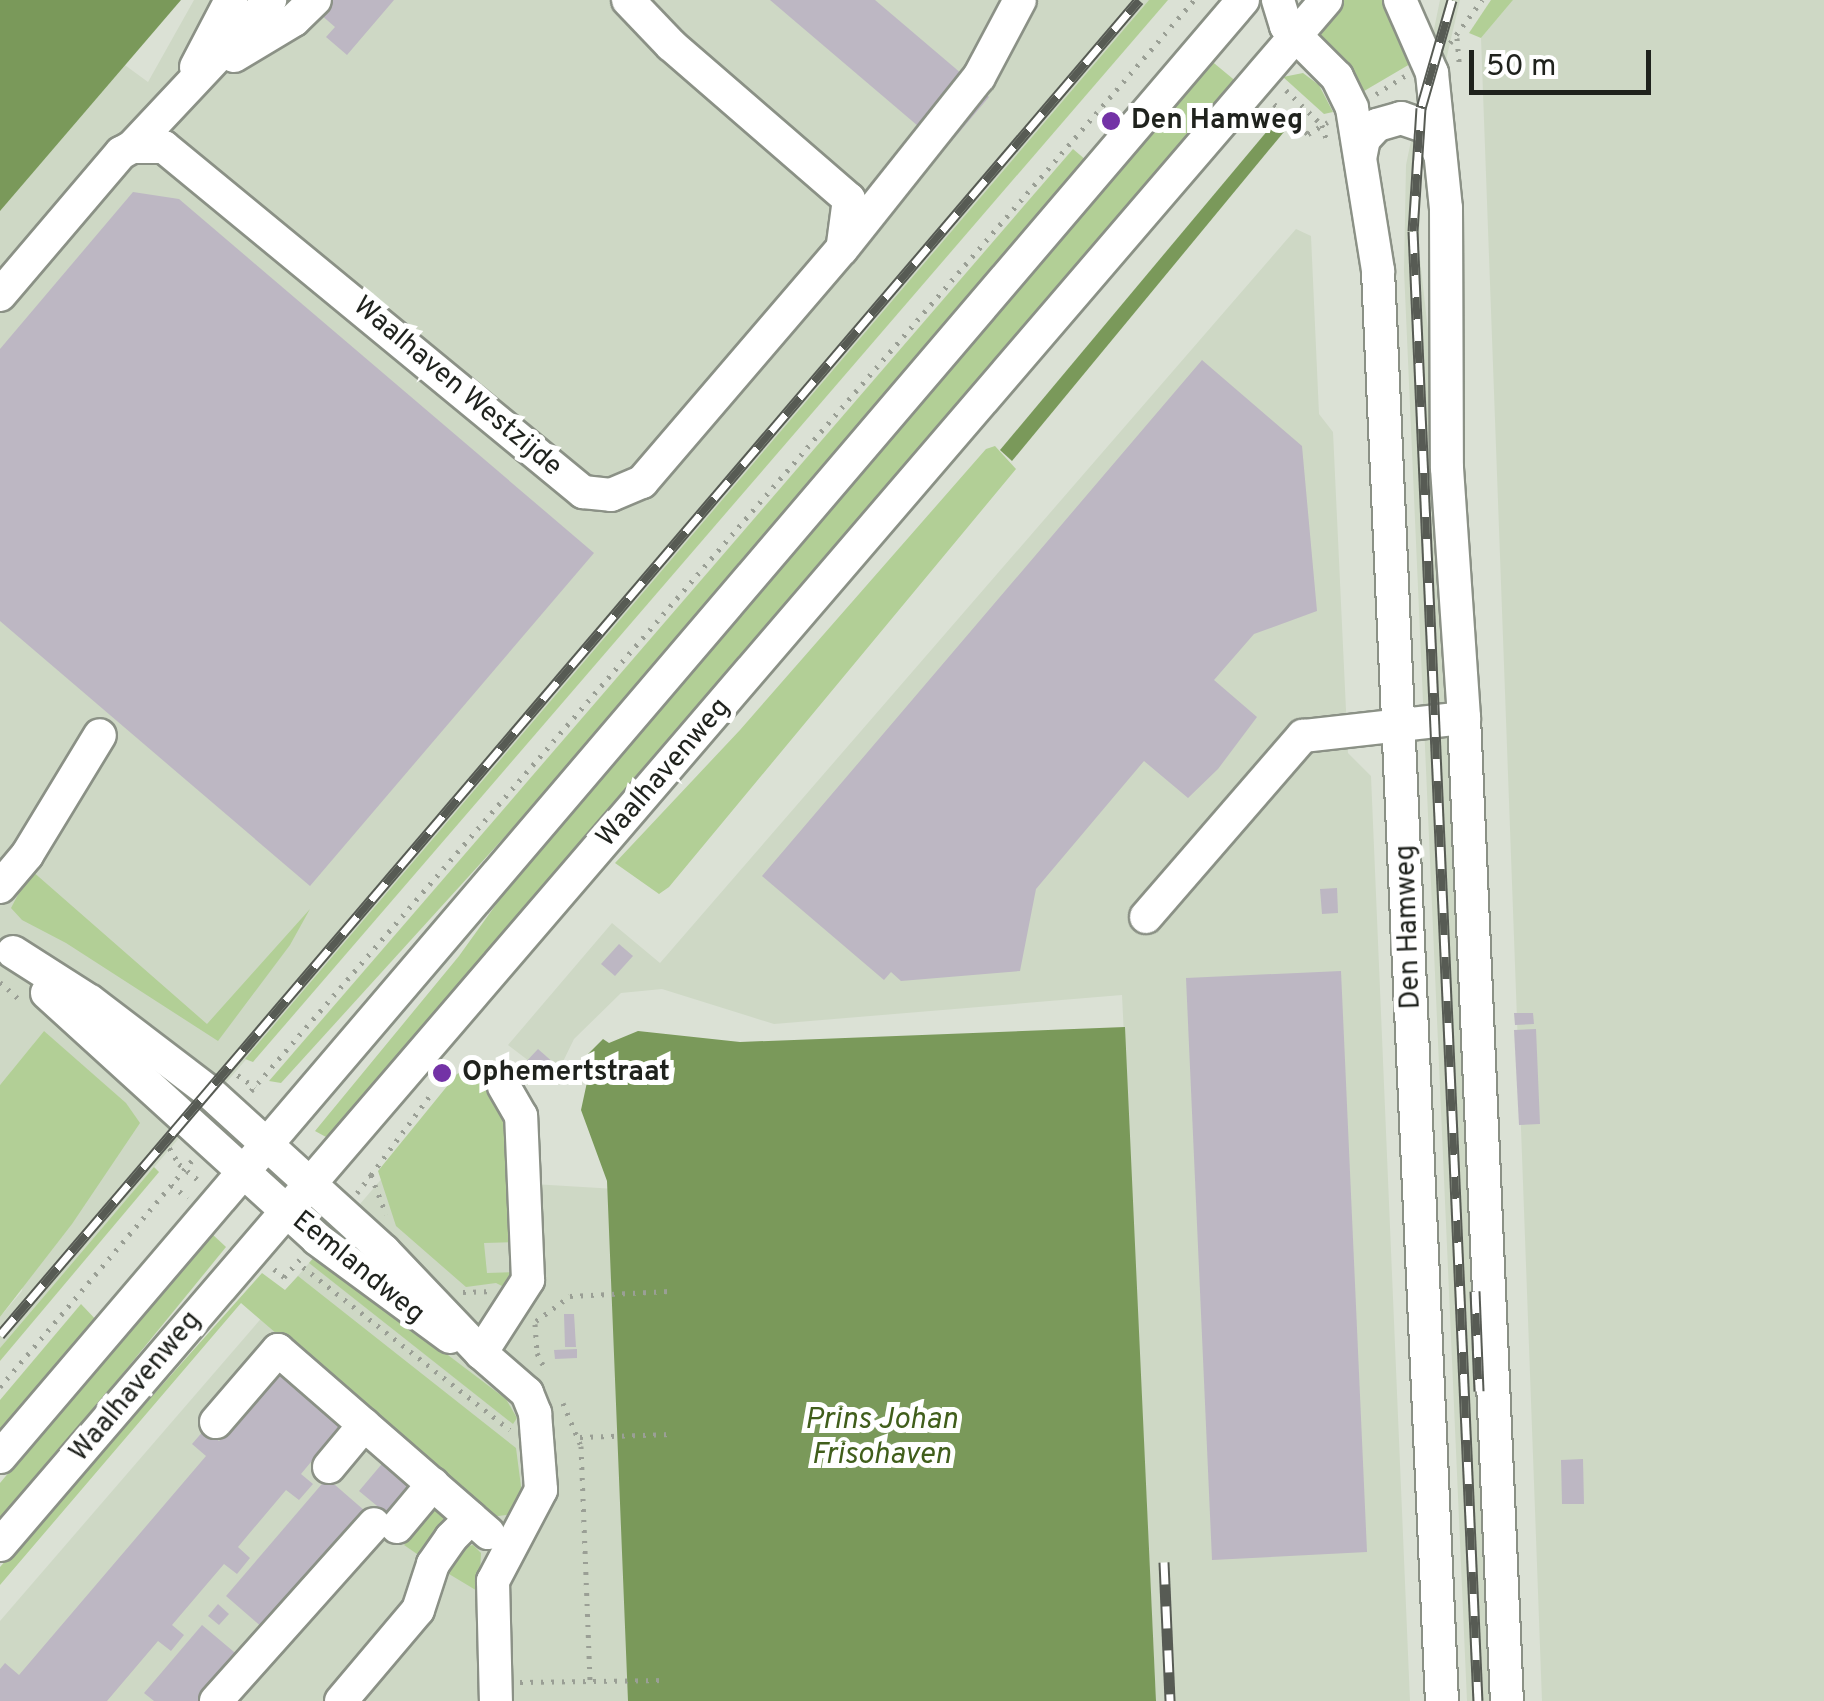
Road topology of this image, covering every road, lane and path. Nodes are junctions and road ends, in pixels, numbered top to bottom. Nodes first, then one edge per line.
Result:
1 (231, 0) edge
2 (255, 0) edge
3 (270, 0) edge
4 (290, 0) edge
5 (315, 0) edge
6 (628, 0) edge
7 (1020, 0) edge
8 (1194, 0) edge
9 (1243, 0) edge
10 (1278, 0) edge
11 (1326, 0) edge
12 (1400, 0) edge
13 (1294, 37) junction
14 (188, 85) junction
15 (132, 147) junction
16 (1361, 154) junction
17 (1443, 182) junction
18 (842, 249) junction
19 (0, 295) edge
20 (1464, 718) junction
21 (1401, 722) junction
22 (100, 735) dead end
23 (0, 887) edge
24 (1146, 916) dead end
25 (7, 946) edge
26 (504, 1086) dead end
27 (432, 1093) dead end
28 (232, 1112) junction
29 (210, 1140) junction
30 (267, 1144) junction
31 (186, 1169) junction
32 (244, 1170) junction
33 (371, 1176) dead end
34 (309, 1183) junction
35 (220, 1199) junction
36 (286, 1210) junction
37 (264, 1236) junction
38 (670, 1292) dead end
39 (535, 1322) dead end
40 (481, 1353) junction
41 (0, 1387) edge
42 (216, 1422) dead end
43 (364, 1425) junction
44 (672, 1434) dead end
45 (579, 1437) dead end
46 (538, 1451) junction
47 (0, 1458) edge
48 (330, 1467) dead end
49 (433, 1484) junction
50 (471, 1518) junction
51 (0, 1545) edge
52 (508, 1550) junction
53 (667, 1680) dead end
54 (496, 1692) edge
55 (216, 1701) edge
56 (341, 1701) edge
57 (1442, 1701) edge
58 (1507, 1701) edge

1 - 14 street
2 - 14 street
3 - 14 street
4 - 14 street
5 - 14 street
6 - 18 street
7 - 18 street, Waalhaven Westzijde
8 - 28 path
9 - 30 street, Waalhavenweg
10 - 13 street, Den Hamweg
11 - 13 street, Waalhavenweg
12 - 17 street
13 - 16 street, Den Hamweg
13 - 34 street, Waalhavenweg
14 - 15 street
15 - 18 street, Waalhaven Westzijde
15 - 19 street
16 - 17 street
16 - 21 street, Den Hamweg
17 - 20 street
20 - 21 street
20 - 58 street
21 - 24 street
21 - 57 street, Den Hamweg
22 - 23 street
25 - 28 street
25 - 29 street
26 - 40 street
27 - 33 path
28 - 30 street
29 - 31 path
29 - 32 street
30 - 32 street, Waalhavenweg
30 - 34 street, Eemlandweg
31 - 35 path
31 - 41 path
32 - 35 street, Waalhavenweg
32 - 36 street, Eemlandweg
34 - 36 street, Waalhavenweg
34 - 40 street, Eemlandweg
35 - 47 street, Waalhavenweg
36 - 37 street, Waalhavenweg
36 - 40 street, Eemlandweg
37 - 46 path
37 - 51 street, Waalhavenweg
38 - 39 path
40 - 46 street, Eemlandweg
42 - 43 street
43 - 48 street
43 - 49 street
44 - 45 path
46 - 52 street, Eemlandweg
49 - 50 street
49 - 55 street
50 - 52 street
50 - 56 street
52 - 54 street, Eemlandweg
53 - 54 path

